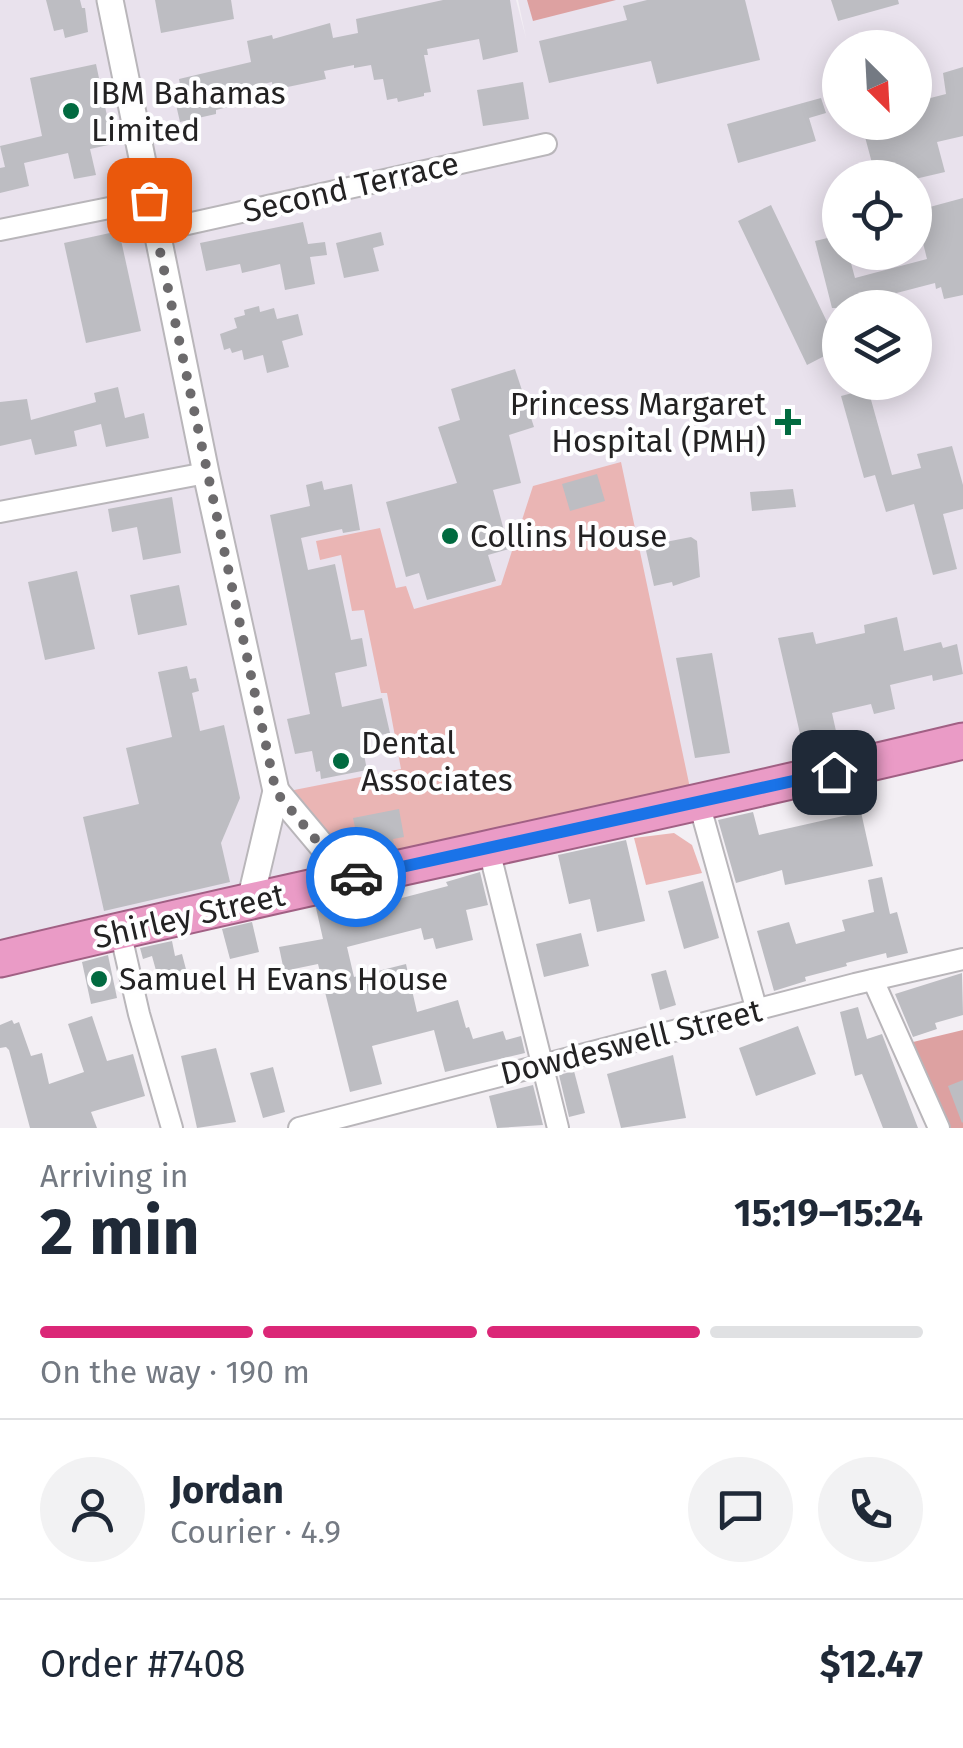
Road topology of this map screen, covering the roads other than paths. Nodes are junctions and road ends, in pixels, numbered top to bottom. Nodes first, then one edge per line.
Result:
1 (110, 0) edge
2 (546, 144) dead end
3 (149, 200) junction
4 (0, 230) edge
5 (156, 231) junction
6 (206, 473) junction
7 (0, 512) edge
8 (963, 741) edge
9 (276, 792) junction
10 (699, 803) junction
11 (488, 846) junction
12 (348, 878) junction
13 (250, 901) junction
14 (120, 932) junction
15 (0, 959) edge
16 (963, 959) edge
17 (873, 980) junction
18 (756, 1011) junction
19 (542, 1064) junction
20 (172, 1128) edge
21 (299, 1128) edge
22 (558, 1128) edge
23 (940, 1128) edge

1 - 3 street
2 - 5 street, Second Terrace
3 - 4 street
3 - 5 street
5 - 6 street
6 - 7 street
6 - 9 street
8 - 10 highway, Shirley Street
9 - 12 street
9 - 13 street
10 - 11 highway, Shirley Street
10 - 18 street
11 - 12 highway, Shirley Street
11 - 19 street
12 - 13 highway, Shirley Street
13 - 14 highway, Shirley Street
14 - 15 highway, Shirley Street
14 - 20 street
16 - 17 street, Dowdeswell Street
17 - 18 street, Dowdeswell Street
17 - 23 street
18 - 19 street, Dowdeswell Street
19 - 21 street, Dowdeswell Street
19 - 22 street

